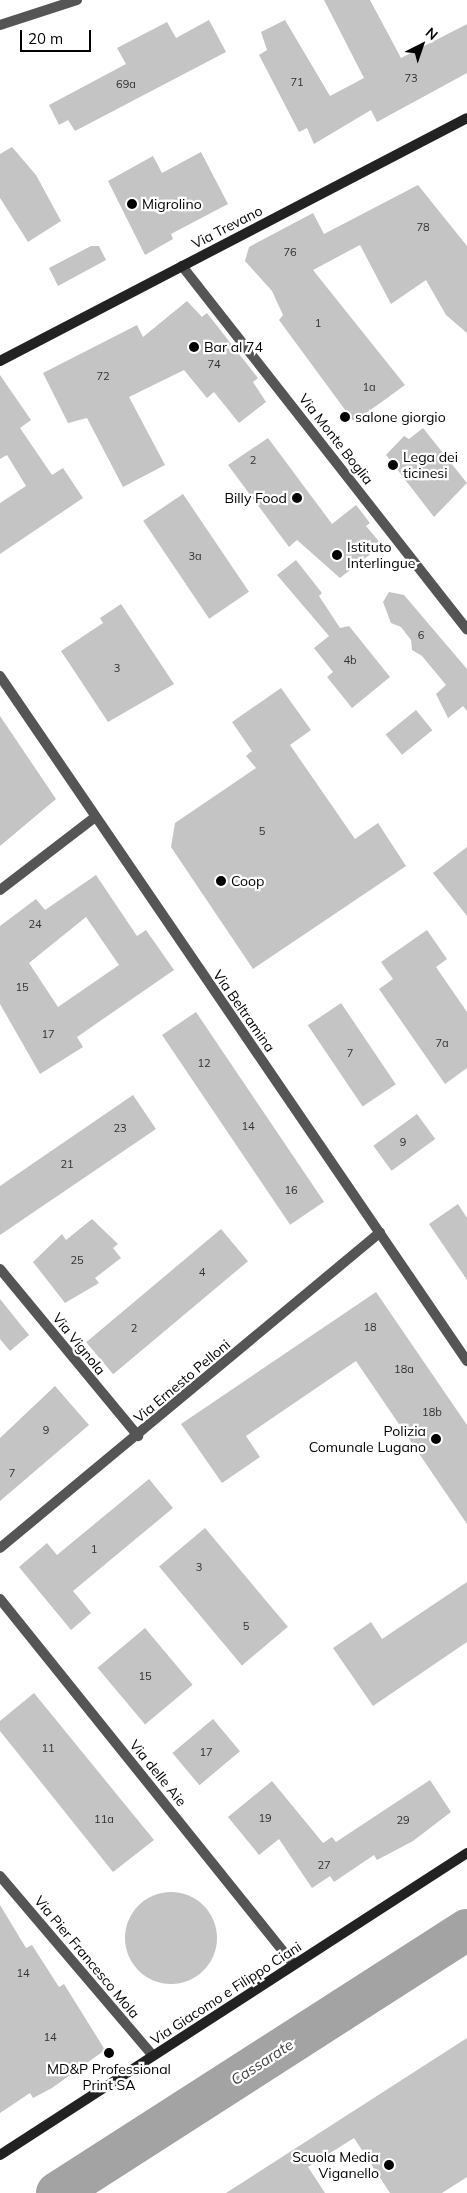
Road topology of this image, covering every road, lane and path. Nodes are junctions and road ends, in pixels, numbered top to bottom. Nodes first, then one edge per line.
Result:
1 (77, 0) edge
2 (58, 3) edge
3 (0, 25) edge
4 (467, 118) edge
5 (182, 266) junction
6 (0, 361) edge
7 (467, 630) edge
8 (0, 676) edge
9 (95, 817) junction
10 (0, 890) edge
11 (380, 1233) junction
12 (0, 1269) edge
13 (467, 1361) edge
14 (138, 1436) junction
15 (0, 1548) edge
16 (0, 1599) edge
17 (467, 1853) edge
18 (0, 1876) edge
19 (294, 1965) junction
20 (153, 2056) junction
21 (0, 2156) edge

1 - 2 street
2 - 3 street
4 - 5 main road, Via Trevano
5 - 6 main road, Via Trevano
5 - 7 street, Via Monte Boglia
8 - 9 street, Via Beltramina
9 - 10 street
9 - 11 street, Via Beltramina
11 - 13 street, Via Beltramina
11 - 14 street, Via Ernesto Pelloni
12 - 14 street, Via Vignola
14 - 15 street, Via Ernesto Pelloni
16 - 19 street, Via delle Aie
17 - 19 main road, Via Giacomo e Filippo Ciani
18 - 20 street, Via Pier Francesco Mola
19 - 20 main road, Via Giacomo e Filippo Ciani
20 - 21 main road, Via Giacomo e Filippo Ciani

